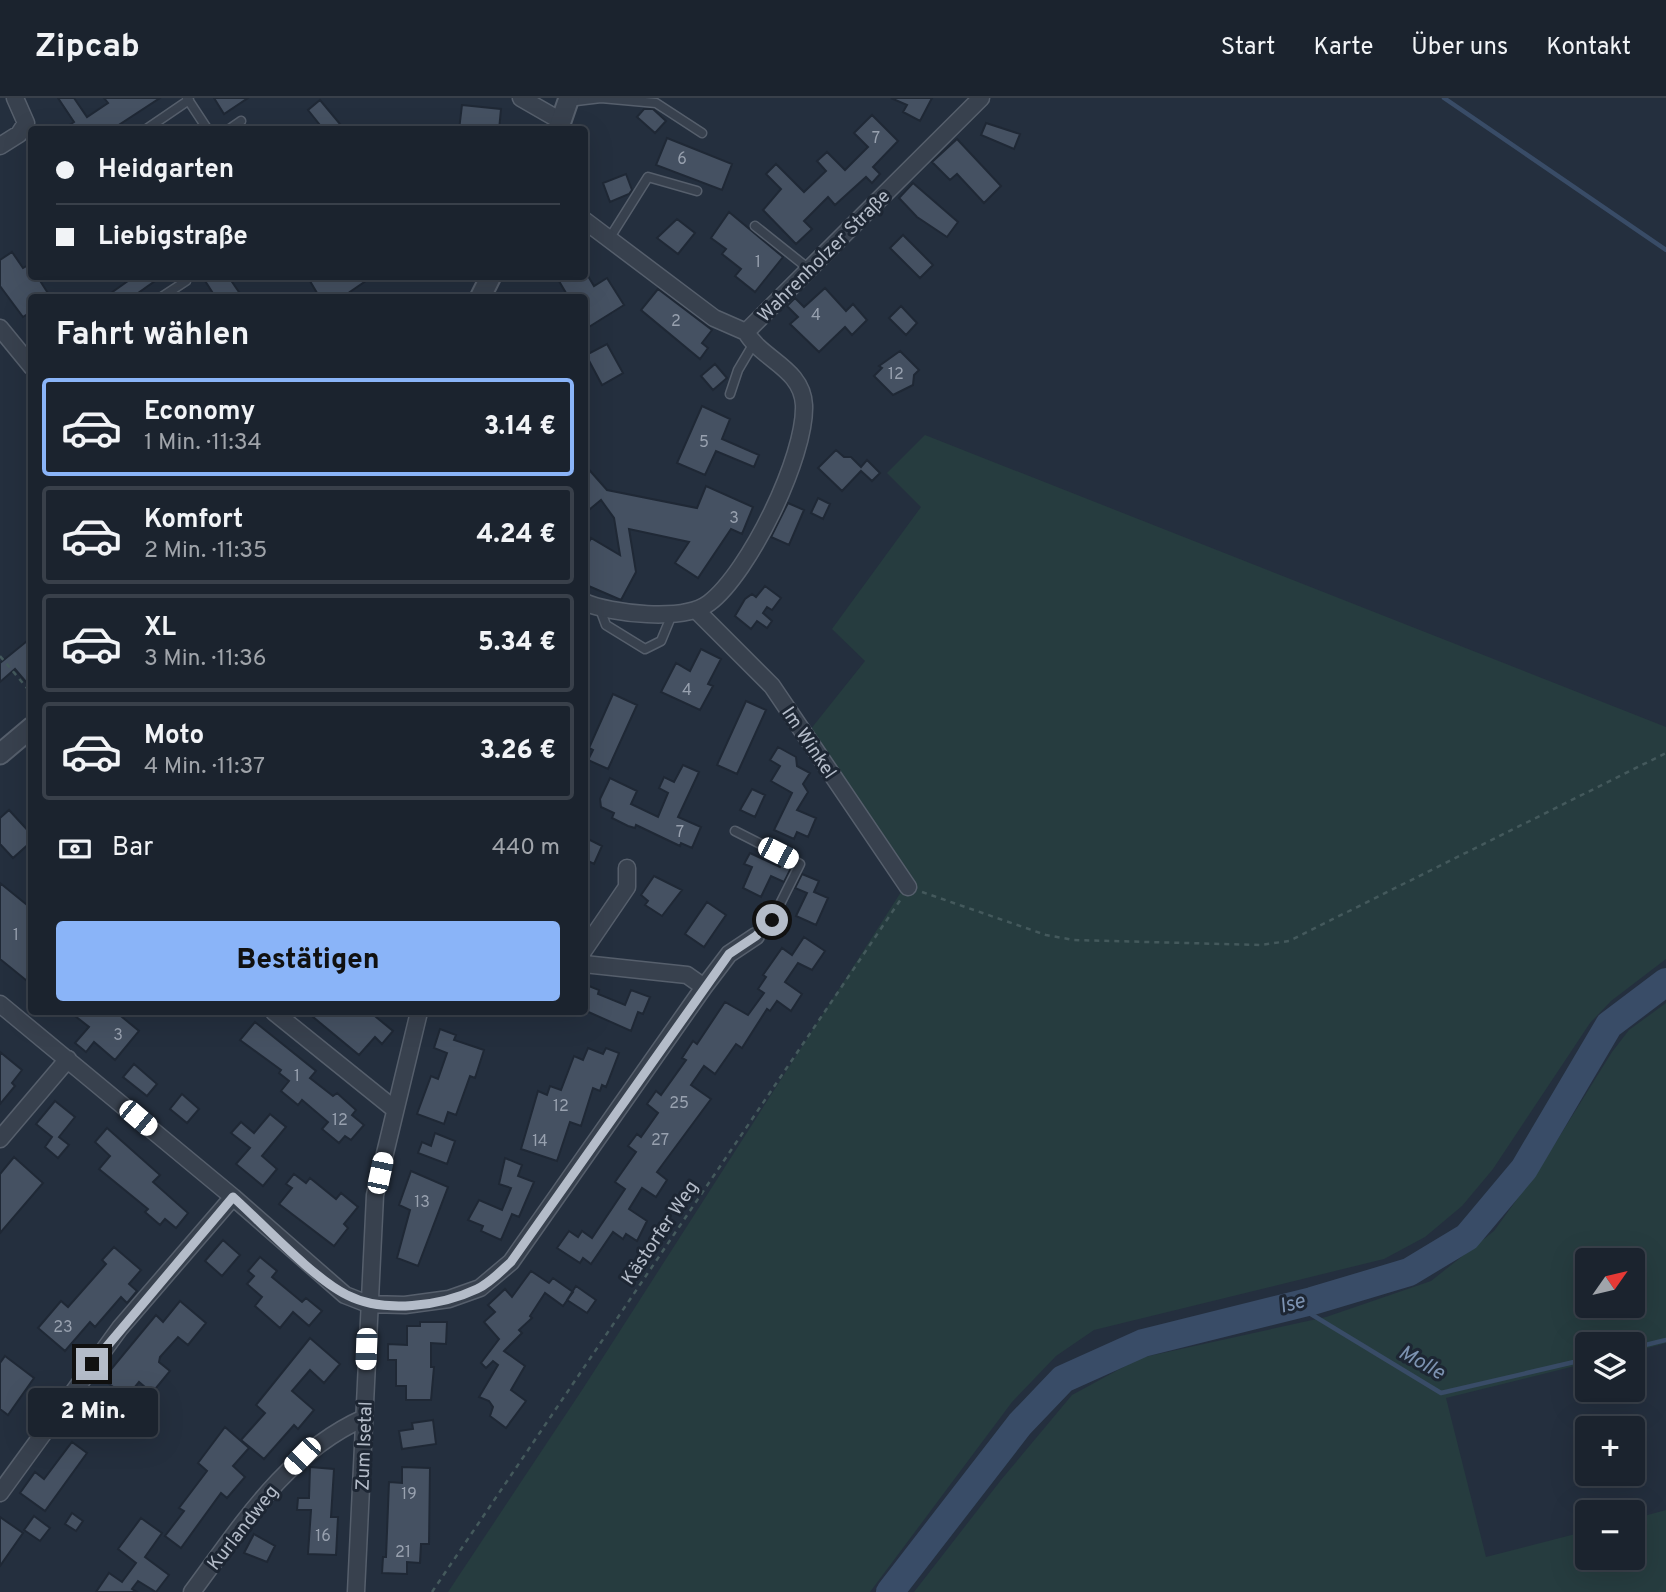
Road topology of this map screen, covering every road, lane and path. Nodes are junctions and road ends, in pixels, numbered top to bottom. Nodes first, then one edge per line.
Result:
1 (15, 98) edge
2 (521, 98) edge
3 (981, 98) edge
4 (188, 99) edge
5 (564, 113) edge
6 (241, 121) dead end
7 (30, 126) edge
8 (151, 126) edge
9 (205, 126) edge
10 (234, 126) edge
11 (28, 127) edge
12 (702, 132) dead end
13 (0, 146) edge
14 (697, 191) dead end
15 (588, 223) edge
16 (755, 226) dead end
17 (609, 239) junction
18 (809, 269) junction
19 (186, 281) dead end
20 (166, 294) edge
21 (0, 328) edge
22 (750, 337) junction
23 (28, 362) edge
24 (730, 394) dead end
25 (588, 604) edge
26 (600, 609) junction
27 (696, 610) junction
28 (673, 612) junction
29 (0, 656) edge
30 (28, 689) edge
31 (28, 730) edge
32 (1666, 753) edge
33 (0, 754) edge
34 (735, 831) dead end
35 (627, 868) dead end
36 (908, 887) junction
37 (756, 936) joint
38 (588, 944) edge
39 (588, 964) edge
40 (704, 987) junction
41 (0, 1004) edge
42 (278, 1015) edge
43 (418, 1015) edge
44 (68, 1059) junction
45 (393, 1108) junction
46 (0, 1139) edge
47 (233, 1197) junction
48 (368, 1304) junction
49 (364, 1418) junction
50 (0, 1493) edge
51 (192, 1592) edge
52 (356, 1592) edge
53 (432, 1592) edge

1 - 7 street
2 - 5 street
3 - 18 street, Wahrenholzer Straße
4 - 8 lane
4 - 9 lane
5 - 12 lane
6 - 10 lane
11 - 13 street
14 - 17 lane
15 - 17 street, Wahrenholzer Straße
16 - 18 lane
17 - 22 street, Wahrenholzer Straße
18 - 22 street, Wahrenholzer Straße
19 - 20 lane
21 - 23 street
22 - 24 lane
22 - 27 street
25 - 26 street
26 - 28 street
26 - 28 lane
27 - 28 street
27 - 36 street, Im Winkel
29 - 30 path
31 - 33 street
32 - 36 path
34 - 37 lane
35 - 38 street
36 - 53 path, Kästorfer Weg
37 - 40 street
39 - 40 street
40 - 48 street
41 - 44 street
42 - 45 street
43 - 45 street, Zum Isetal
44 - 46 street
44 - 47 street
45 - 48 street, Zum Isetal
47 - 48 street
47 - 50 street
48 - 49 street, Zum Isetal
49 - 51 street, Kurlandweg
49 - 52 street, Zum Isetal

